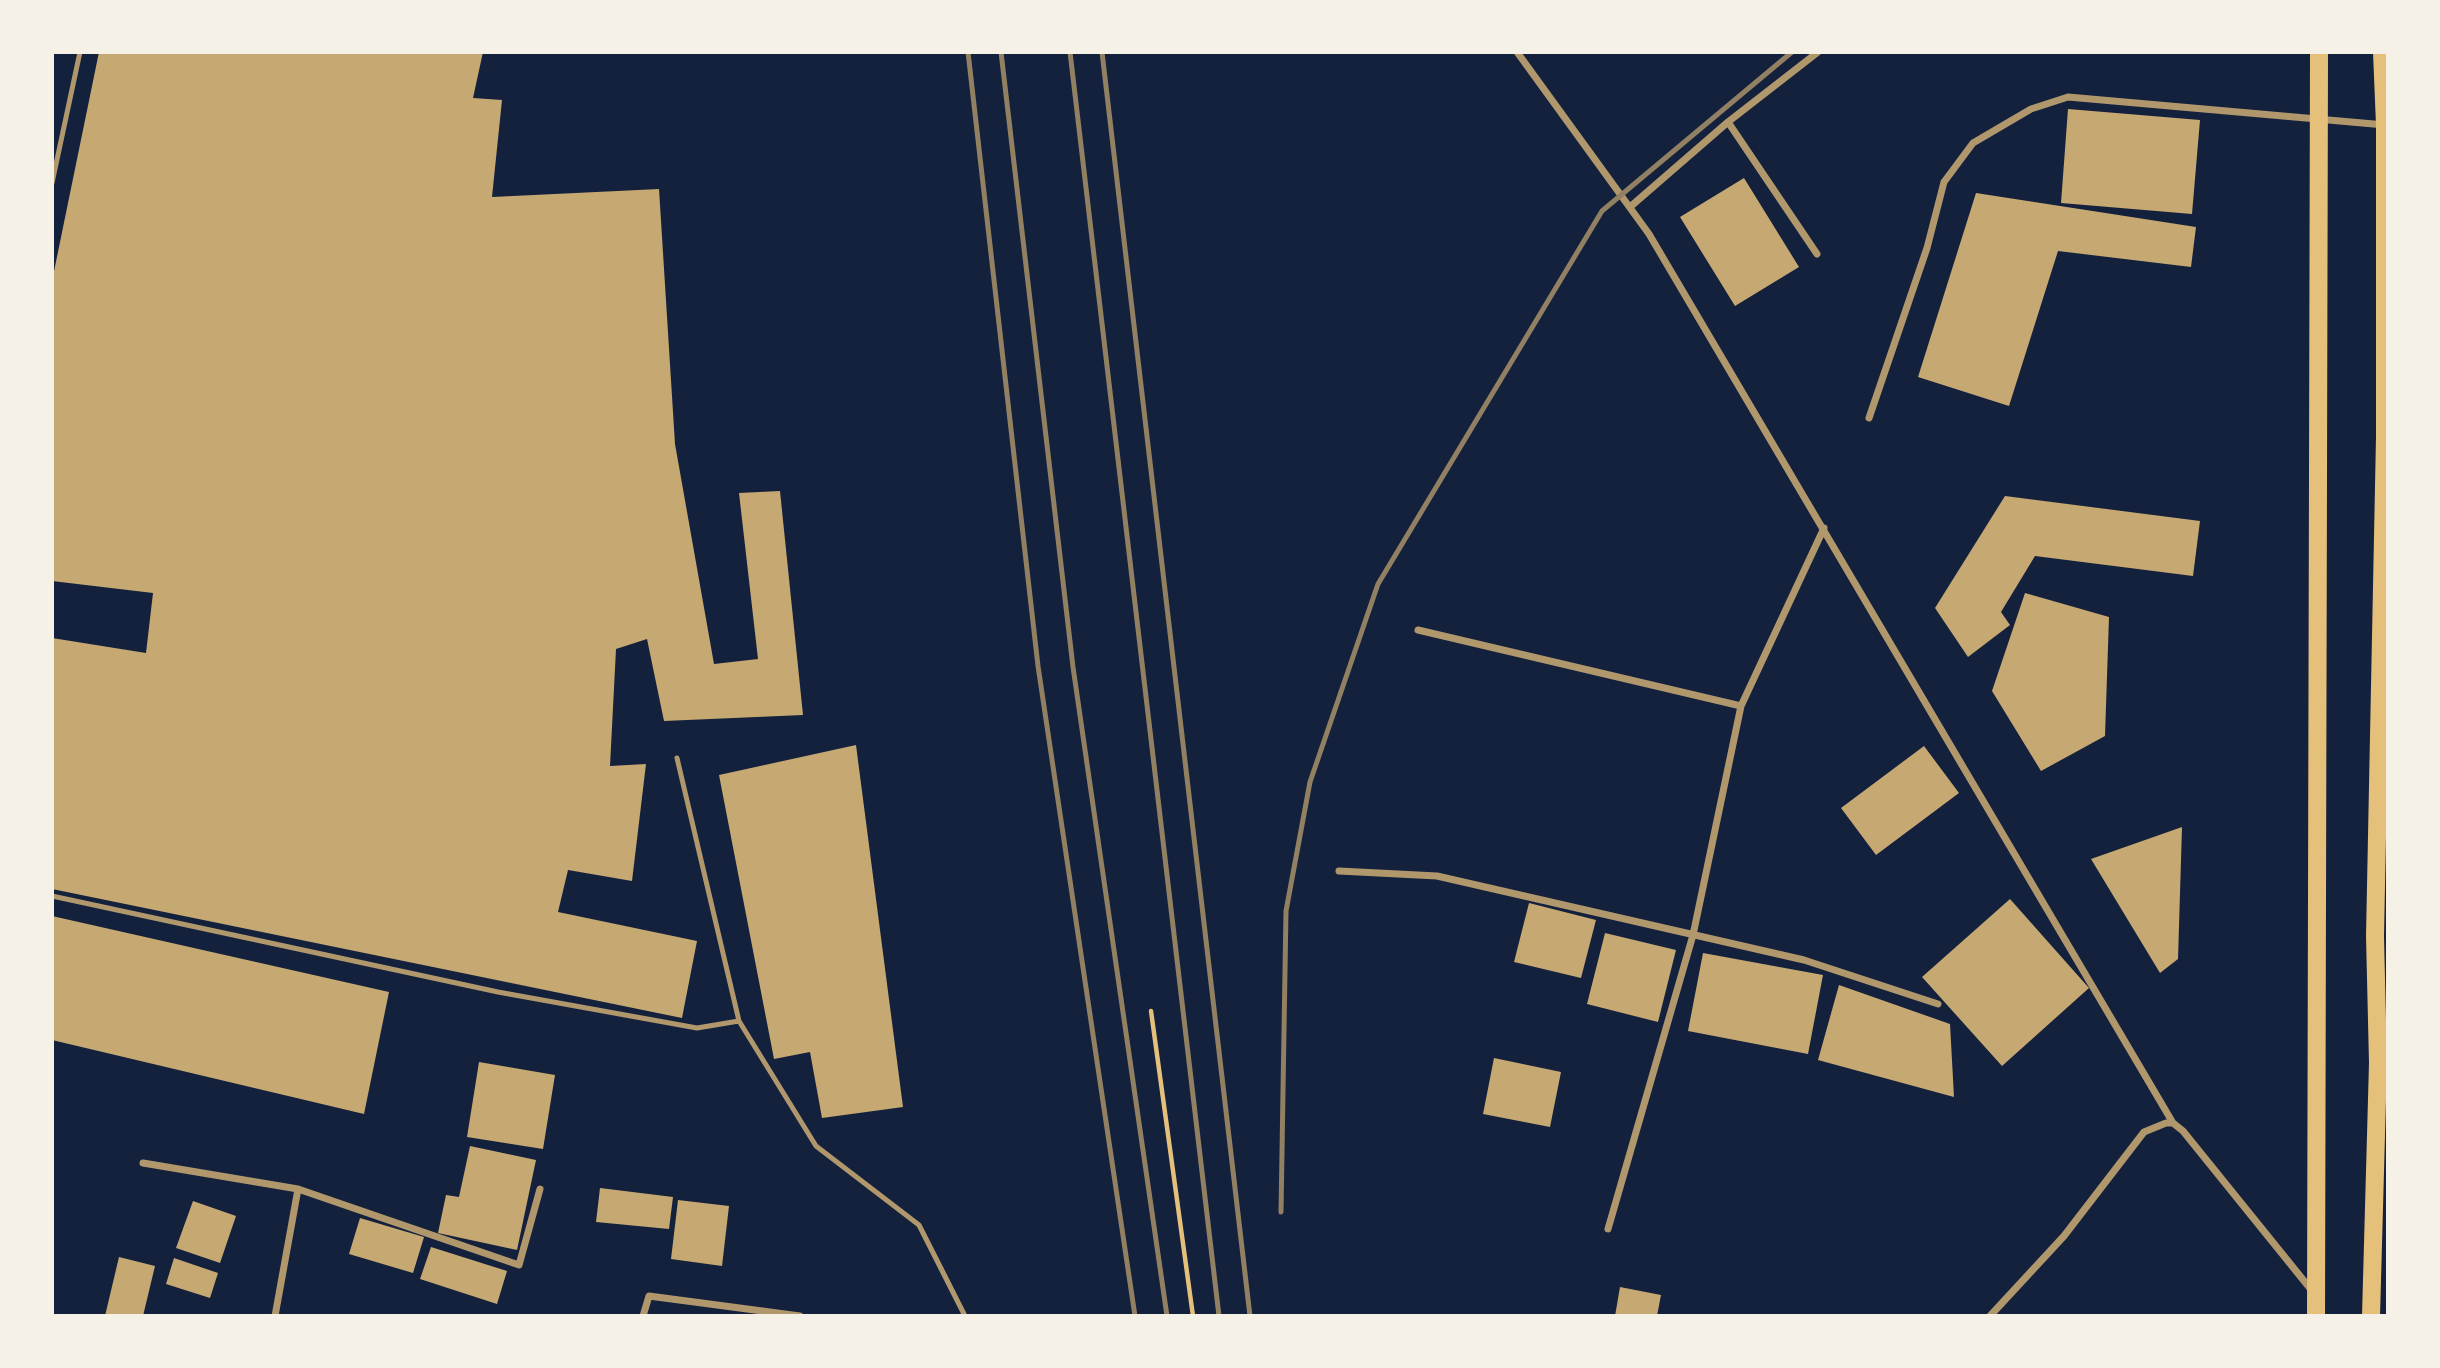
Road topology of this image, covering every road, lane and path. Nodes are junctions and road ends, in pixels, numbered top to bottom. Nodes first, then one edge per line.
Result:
1 (80, 52) edge
2 (1517, 52) edge
3 (1818, 52) edge
4 (2319, 52) edge
5 (2382, 52) edge
6 (2320, 121) junction
7 (1728, 122) junction
8 (2385, 125) junction
9 (52, 184) edge
10 (1630, 207) junction
11 (1816, 254) dead end
12 (1869, 418) dead end
13 (2386, 437) edge
14 (1824, 528) junction
15 (1418, 630) dead end
16 (1741, 706) junction
17 (677, 758) dead end
18 (1339, 871) dead end
19 (52, 896) edge
20 (1693, 935) junction
21 (1938, 1004) dead end
22 (1151, 1011) dead end
23 (739, 1021) junction
24 (2383, 1058) edge
25 (2173, 1123) junction
26 (143, 1163) dead end
27 (298, 1189) junction
28 (540, 1189) dead end
29 (1608, 1229) dead end
30 (2316, 1296) junction
31 (275, 1315) edge
32 (643, 1315) edge
33 (800, 1315) edge
34 (965, 1315) edge
35 (1193, 1315) edge
36 (1990, 1315) edge
37 (2316, 1315) edge
38 (2371, 1315) edge

1 - 9 lane
2 - 10 street
3 - 7 street
4 - 6 main road
5 - 8 main road
6 - 8 street
6 - 12 street
6 - 30 main road
7 - 10 street
7 - 11 street
8 - 13 main road
10 - 14 street
13 - 24 main road
14 - 16 street
14 - 25 street
15 - 16 street
16 - 20 street
17 - 23 lane
18 - 20 street
19 - 23 lane
20 - 21 street
20 - 29 street
22 - 35 path
23 - 34 lane
24 - 38 main road
25 - 30 street
25 - 36 street
26 - 27 street
27 - 28 street
27 - 31 street
30 - 37 main road
32 - 33 street

